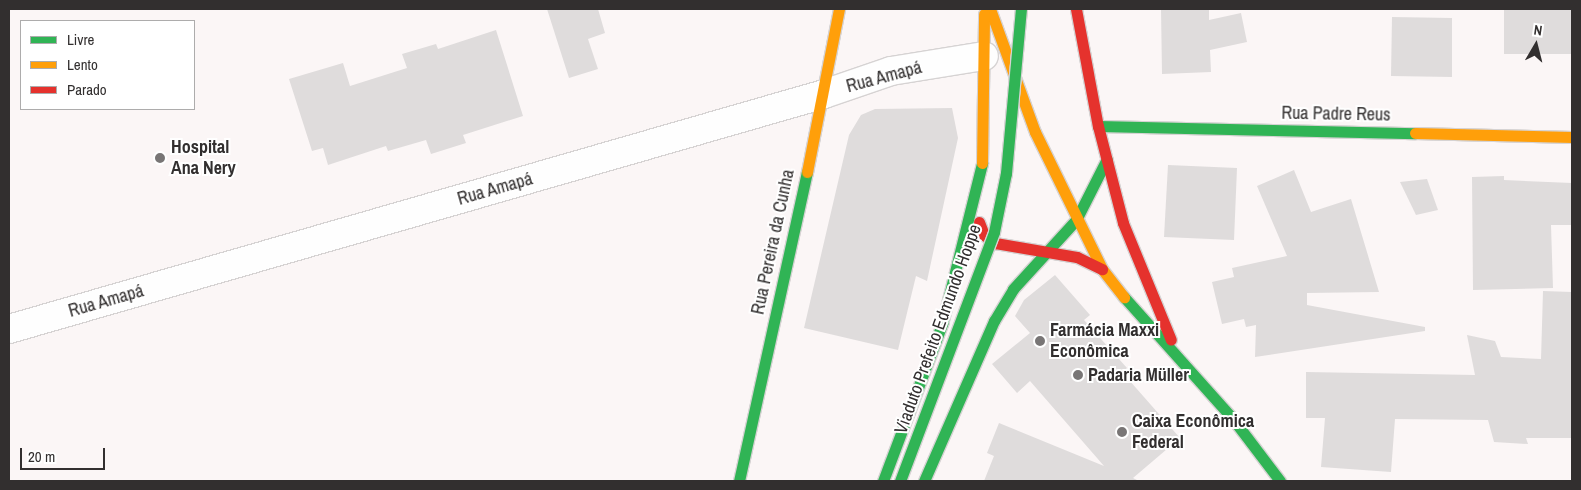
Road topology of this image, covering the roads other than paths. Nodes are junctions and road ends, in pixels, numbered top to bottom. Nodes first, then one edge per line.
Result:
1 (839, 9) edge
2 (984, 9) edge
3 (990, 9) edge
4 (1021, 9) edge
5 (1076, 9) edge
6 (984, 56) junction
7 (824, 94) junction
8 (1098, 126) junction
9 (1572, 137) edge
10 (1107, 159) junction
11 (979, 183) junction
12 (1076, 220) junction
13 (1046, 250) junction
14 (1102, 269) junction
15 (9, 330) edge
16 (1177, 355) junction
17 (738, 481) edge
18 (883, 481) edge
19 (900, 481) edge
20 (924, 481) edge
21 (1280, 481) edge

1 - 7 main road, Rua Pereira da Cunha
2 - 6 main road
3 - 12 main road
4 - 19 main road, Viaduto Prefeito Edmundo Hoppe, bridge
5 - 8 main road
6 - 7 street, Rua Amapá
6 - 11 main road
7 - 15 street, Rua Amapá
7 - 17 main road, Rua Pereira da Cunha
8 - 9 main road, Rua Padre Reus
8 - 10 main road
10 - 12 main road
10 - 16 main road
11 - 13 main road
11 - 18 main road
12 - 13 main road
12 - 14 main road
13 - 14 main road
13 - 20 main road
14 - 16 main road
16 - 21 main road

